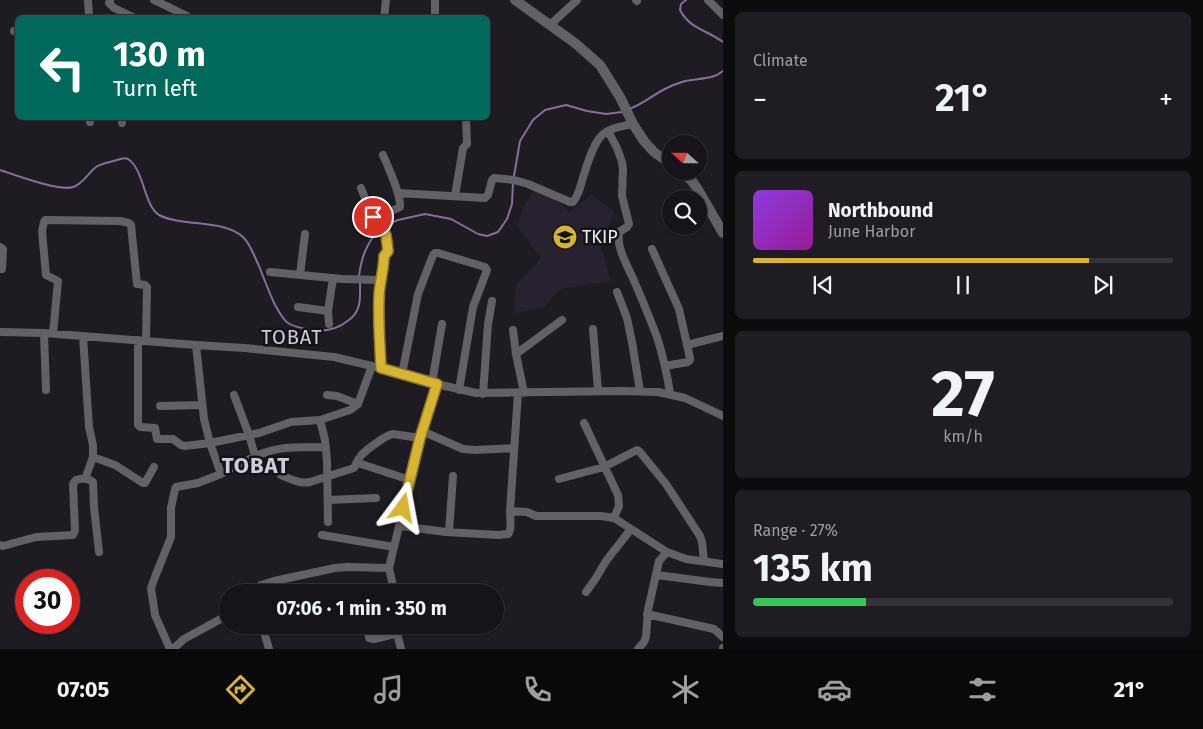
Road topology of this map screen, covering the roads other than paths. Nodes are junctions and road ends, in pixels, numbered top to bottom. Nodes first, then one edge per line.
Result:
1 (88, 0) edge
2 (110, 0) edge
3 (154, 0) edge
4 (386, 0) edge
5 (435, 0) edge
6 (515, 0) edge
7 (577, 0) edge
8 (708, 0) edge
9 (89, 15) edge
10 (129, 15) edge
11 (185, 15) edge
12 (384, 15) edge
13 (435, 15) edge
14 (723, 15) edge
15 (550, 25) junction
16 (466, 120) edge
17 (631, 121) junction
18 (608, 131) junction
19 (383, 155) dead end
20 (662, 157) edge
21 (691, 180) edge
22 (361, 188) dead end
23 (398, 193) junction
24 (455, 196) junction
25 (380, 224) junction
26 (723, 233) edge
27 (305, 234) dead end
28 (0, 247) edge
29 (652, 249) dead end
30 (2, 269) dead end
31 (270, 272) dead end
32 (300, 275) junction
33 (333, 278) junction
34 (381, 280) junction
35 (617, 292) dead end
36 (492, 301) dead end
37 (298, 307) dead end
38 (328, 311) junction
39 (562, 320) dead end
40 (329, 324) dead end
41 (442, 324) dead end
42 (593, 329) dead end
43 (514, 330) dead end
44 (0, 332) edge
45 (44, 333) junction
46 (52, 334) junction
47 (83, 336) junction
48 (723, 336) edge
49 (142, 341) junction
50 (196, 345) junction
51 (687, 345) junction
52 (516, 354) junction
53 (372, 366) junction
54 (665, 366) junction
55 (381, 368) junction
56 (402, 374) junction
57 (434, 384) junction
58 (46, 390) dead end
59 (459, 390) junction
60 (598, 391) junction
61 (640, 391) junction
62 (521, 393) junction
63 (483, 394) junction
64 (670, 394) junction
65 (234, 395) dead end
66 (327, 395) dead end
67 (358, 404) junction
68 (202, 405) junction
69 (160, 406) dead end
70 (723, 416) edge
71 (320, 420) junction
72 (584, 423) dead end
73 (249, 435) junction
74 (421, 435) junction
75 (210, 443) junction
76 (326, 447) junction
77 (514, 448) junction
78 (93, 456) junction
79 (255, 456) junction
80 (361, 464) dead end
81 (154, 467) dead end
82 (604, 467) junction
83 (221, 474) junction
84 (281, 475) dead end
85 (328, 476) junction
86 (453, 476) dead end
87 (85, 479) junction
88 (559, 479) dead end
89 (410, 480) junction
90 (376, 498) dead end
91 (328, 500) junction
92 (510, 511) junction
93 (614, 518) junction
94 (328, 522) dead end
95 (400, 526) junction
96 (631, 529) junction
97 (449, 532) junction
98 (322, 535) dead end
99 (0, 545) edge
100 (394, 547) junction
101 (100, 552) dead end
102 (667, 552) junction
103 (704, 562) junction
104 (723, 564) edge
105 (389, 568) junction
106 (657, 575) junction
107 (723, 583) edge
108 (265, 584) edge
109 (392, 584) edge
110 (586, 592) dead end
111 (648, 614) junction
112 (219, 620) edge
113 (265, 634) edge
114 (368, 634) edge
115 (394, 634) edge
116 (394, 634) edge
117 (723, 637) edge
118 (171, 649) edge
119 (269, 649) edge
120 (401, 649) edge
121 (638, 649) edge

1 - 9 street
2 - 10 street
3 - 11 street
4 - 12 street
5 - 13 street
6 - 15 street
7 - 15 street
8 - 14 street
15 - 17 street
16 - 24 street
17 - 18 street
17 - 20 street
18 - 24 street
18 - 54 street
19 - 23 street
21 - 26 street
22 - 25 street
23 - 24 street
23 - 25 street
25 - 34 street
27 - 32 street
28 - 30 street
29 - 51 street
31 - 32 street
32 - 33 street
33 - 34 street
33 - 38 street
34 - 55 street
35 - 61 street
36 - 63 street
37 - 38 street
38 - 40 street
39 - 52 street
41 - 57 street
42 - 60 street
43 - 52 street
44 - 45 street
45 - 46 street
45 - 58 street
46 - 47 street
46 - 49 street
47 - 49 street
47 - 78 street
48 - 51 street
49 - 50 street
49 - 75 street
50 - 53 street
50 - 68 street
51 - 54 street
52 - 62 street
53 - 55 street
53 - 67 street
54 - 64 street
55 - 56 street
56 - 57 street
56 - 59 street
57 - 59 street
57 - 74 street
59 - 63 street
60 - 61 street
60 - 62 street
61 - 64 street
62 - 63 street
62 - 77 street
64 - 70 street
65 - 73 street
66 - 67 street
67 - 71 street
68 - 69 street
68 - 75 street
71 - 73 street
71 - 76 street
72 - 82 street
73 - 75 street
73 - 79 street
74 - 77 street
74 - 85 street
74 - 89 street
75 - 83 street
76 - 79 street
76 - 85 street
77 - 92 street
78 - 81 street
78 - 87 street
79 - 83 street
80 - 89 street
82 - 88 street
82 - 93 street
82 - 103 street
83 - 118 street
84 - 85 street
85 - 91 street
86 - 97 street
87 - 99 street
87 - 101 street
89 - 95 street
90 - 91 street
91 - 94 street
92 - 93 street
92 - 97 street
93 - 96 street
95 - 97 street
95 - 100 street
96 - 102 street
96 - 110 street
98 - 100 street
100 - 105 street
102 - 103 street
102 - 106 street
103 - 104 street
105 - 108 street
105 - 109 street
106 - 107 street
106 - 111 street
111 - 117 street
111 - 121 street
112 - 118 street
113 - 119 street
114 - 116 street
115 - 120 street

